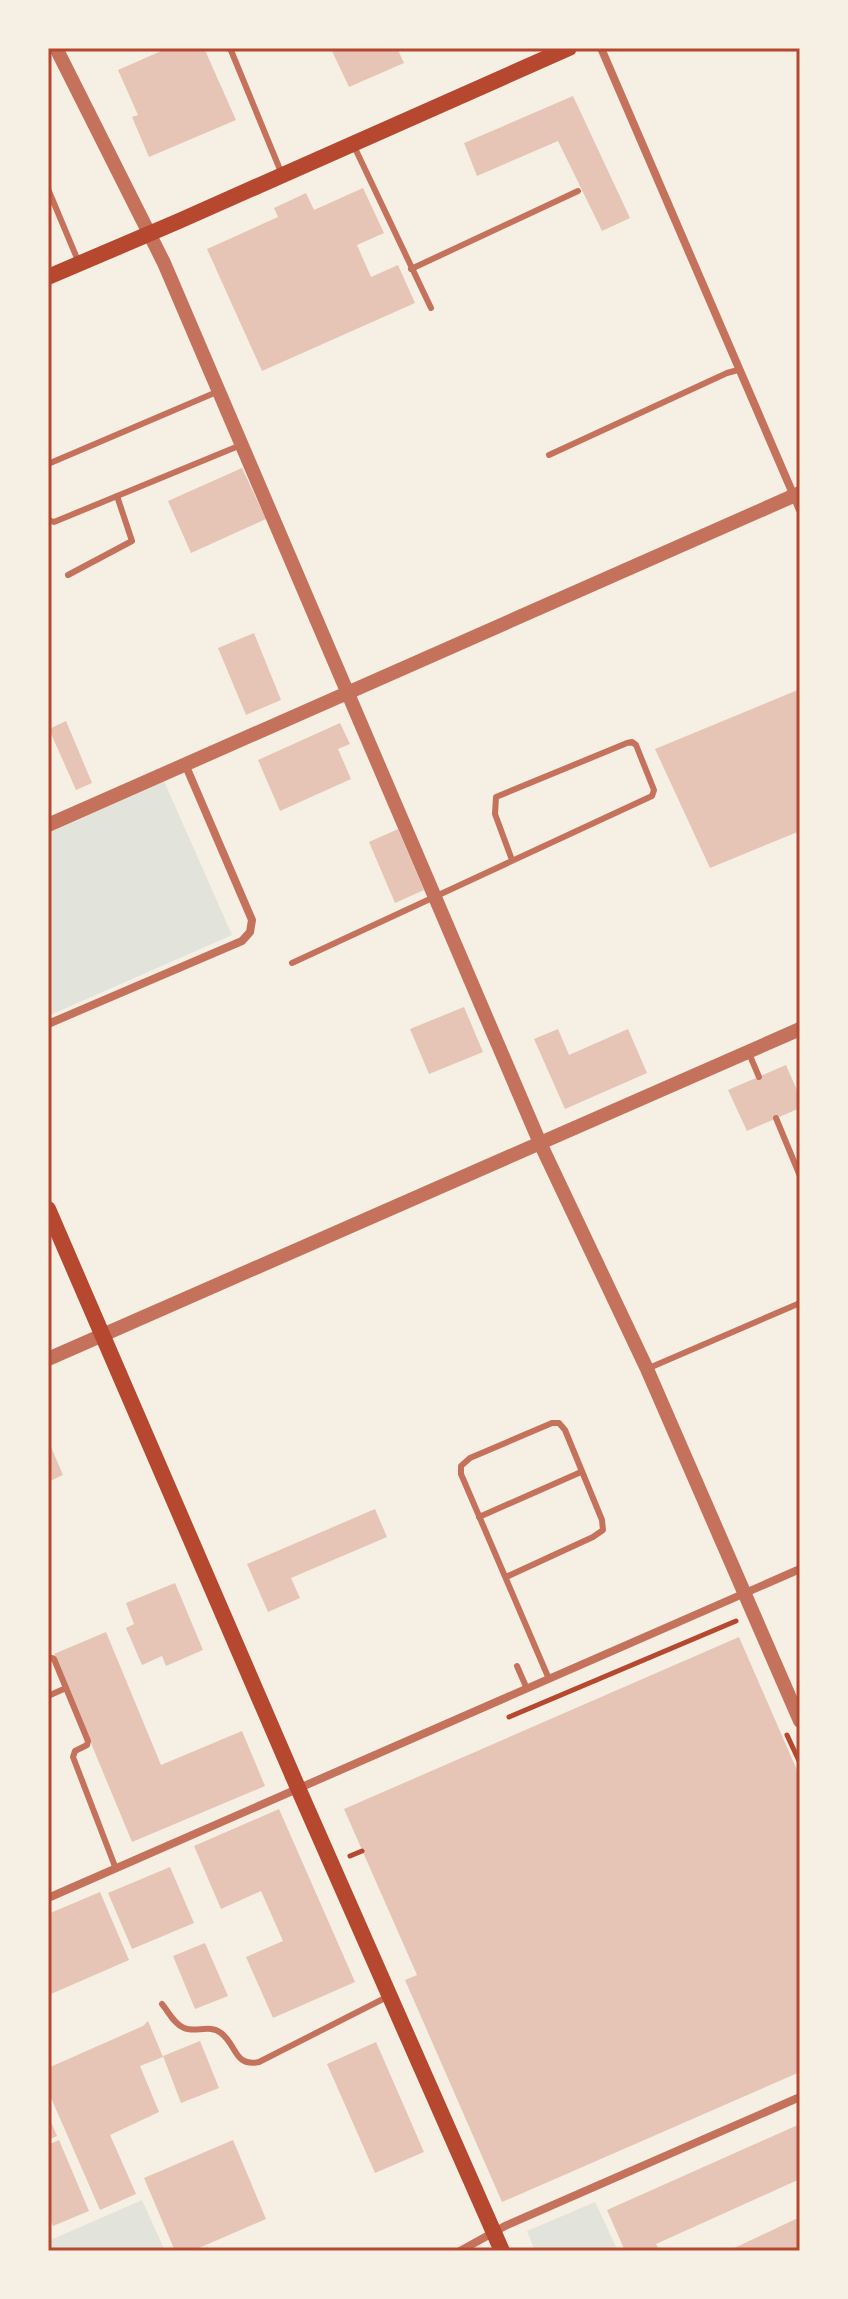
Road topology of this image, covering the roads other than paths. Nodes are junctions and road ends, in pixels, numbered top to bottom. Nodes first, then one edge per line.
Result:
1 (56, 48) edge
2 (230, 48) edge
3 (569, 48) edge
4 (601, 48) edge
5 (353, 144) junction
6 (282, 175) junction
7 (48, 189) edge
8 (578, 191) dead end
9 (149, 234) junction
10 (79, 264) junction
11 (411, 269) junction
12 (48, 277) edge
13 (431, 308) dead end
14 (738, 370) junction
15 (219, 391) junction
16 (242, 445) junction
17 (549, 455) dead end
18 (48, 464) edge
19 (796, 495) edge
20 (117, 496) junction
21 (800, 510) edge
22 (48, 520) edge
23 (68, 575) dead end
24 (347, 693) junction
25 (185, 764) junction
26 (48, 825) edge
27 (512, 860) junction
28 (436, 896) junction
29 (292, 963) dead end
30 (48, 1024) edge
31 (800, 1029) edge
32 (748, 1051) junction
33 (759, 1077) dead end
34 (776, 1118) dead end
35 (540, 1143) junction
36 (800, 1176) edge
37 (48, 1209) edge
38 (800, 1303) edge
39 (102, 1335) junction
40 (48, 1359) edge
41 (647, 1369) junction
42 (581, 1472) junction
43 (479, 1517) junction
44 (800, 1569) edge
45 (506, 1577) junction
46 (744, 1593) junction
47 (48, 1659) edge
48 (517, 1666) dead end
49 (549, 1679) junction
50 (66, 1688) junction
51 (527, 1689) junction
52 (48, 1696) edge
53 (800, 1721) edge
54 (298, 1788) junction
55 (116, 1869) junction
56 (48, 1898) edge
57 (390, 1995) junction
58 (162, 2004) dead end
59 (800, 2097) edge
60 (494, 2232) junction
61 (476, 2247) edge
62 (460, 2251) edge
63 (502, 2251) edge

1 - 9 street
2 - 6 lane
3 - 5 main road
4 - 14 street
5 - 6 main road
5 - 11 lane
6 - 9 main road
7 - 10 lane
8 - 11 lane
9 - 10 main road
9 - 15 street
10 - 12 main road
11 - 13 lane
14 - 17 lane
14 - 19 street
15 - 16 street
15 - 18 lane
16 - 20 lane
16 - 24 street
19 - 21 street
19 - 24 street
20 - 22 lane
20 - 23 lane
24 - 25 street
24 - 28 street
25 - 26 street
25 - 30 street
27 - 27 lane
27 - 28 lane
28 - 29 lane
28 - 35 street
31 - 32 street
32 - 33 lane
32 - 35 street
34 - 36 lane
35 - 39 street
35 - 41 street
37 - 39 main road
38 - 41 lane
39 - 40 street
39 - 54 main road
41 - 46 street
42 - 43 lane
42 - 43 lane
42 - 45 lane
43 - 45 lane
44 - 46 street
45 - 49 lane
46 - 49 street
46 - 53 street
47 - 50 lane
48 - 51 lane
49 - 51 street
50 - 52 lane
50 - 55 lane
51 - 54 street
54 - 55 street
54 - 57 main road
55 - 56 street
57 - 58 lane
57 - 60 main road
59 - 60 street
60 - 61 street
60 - 63 main road
61 - 62 street

